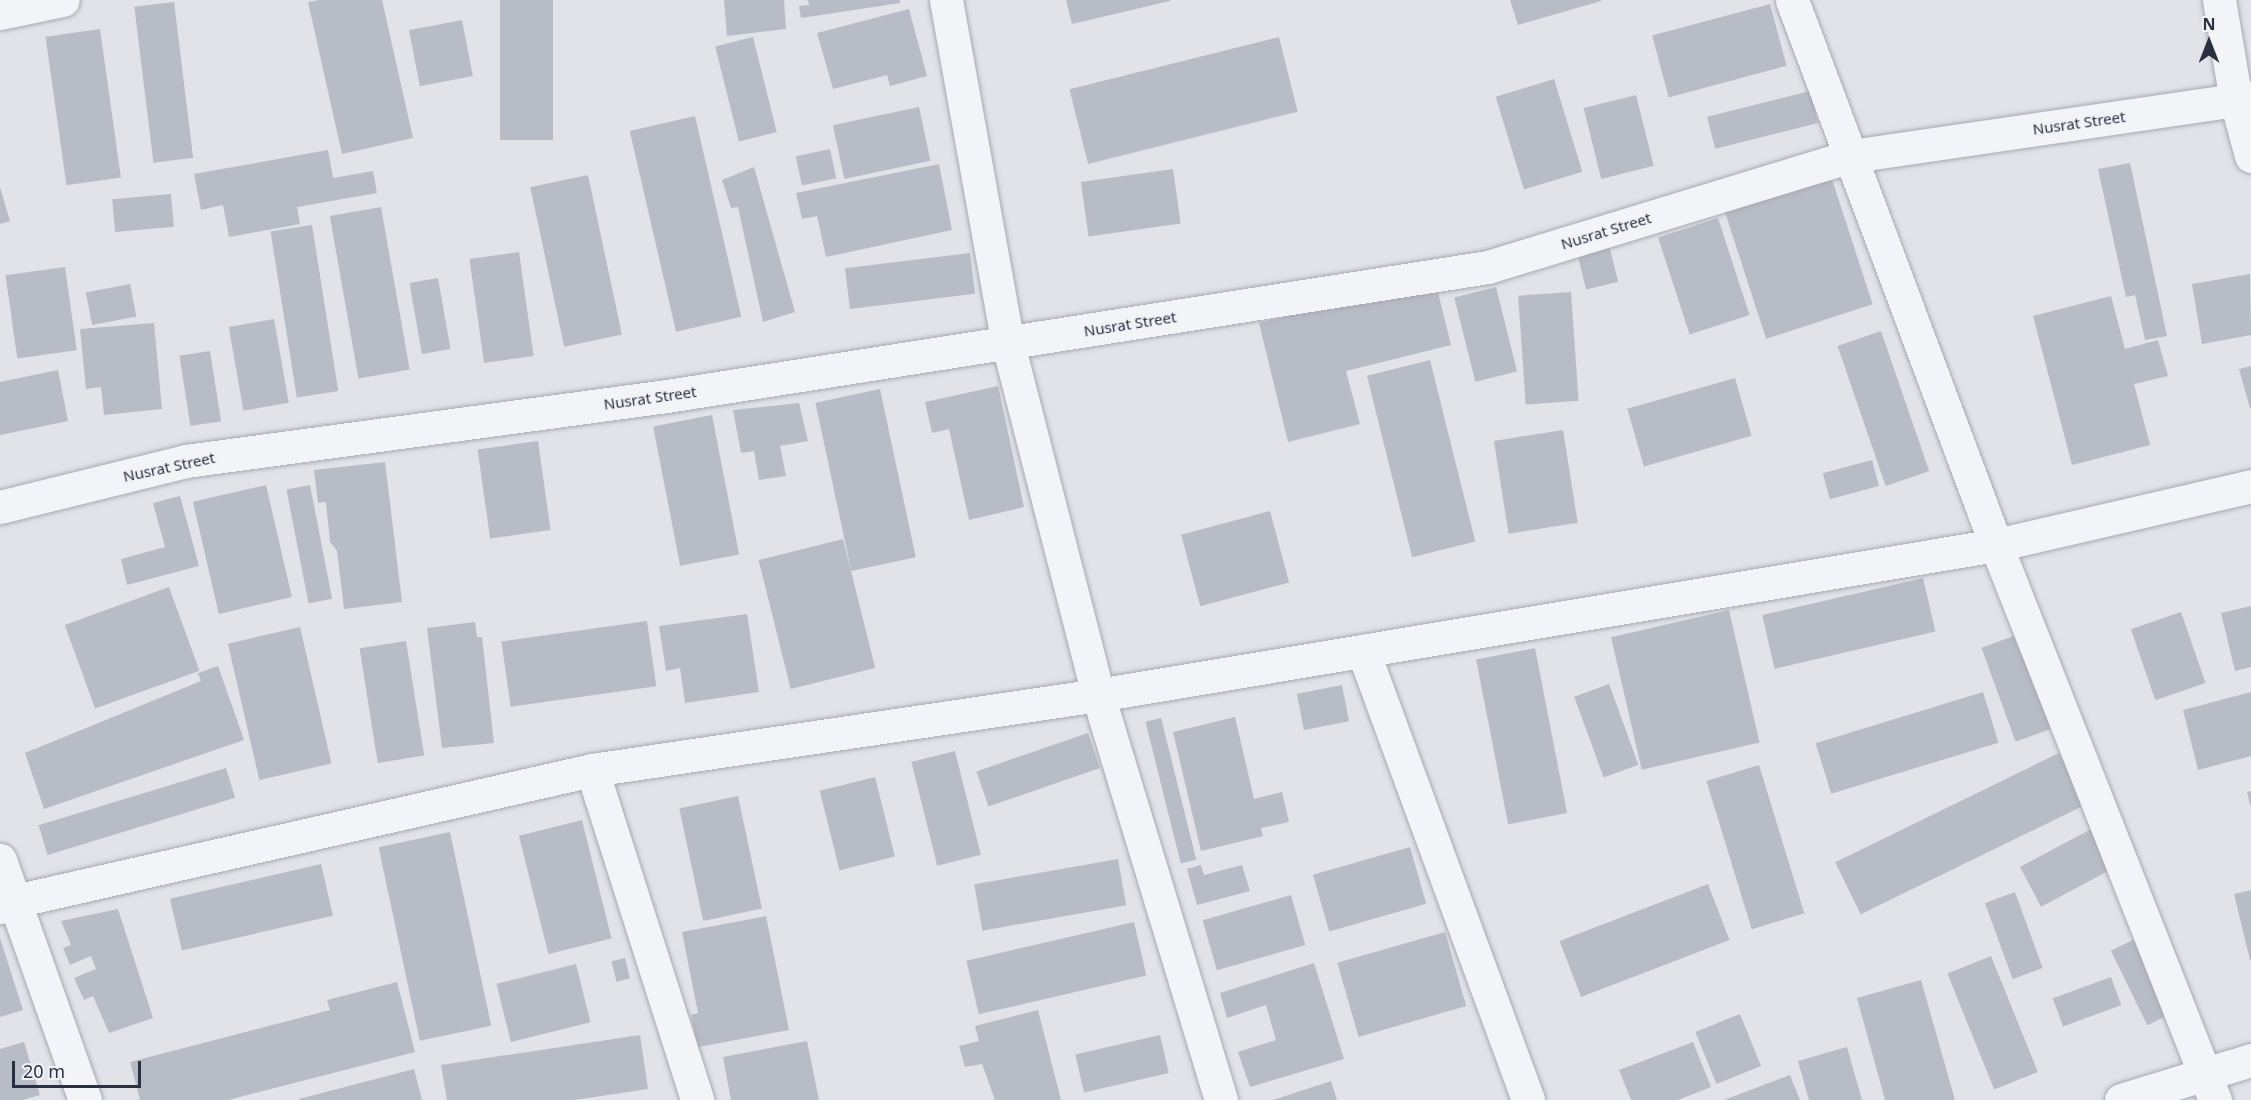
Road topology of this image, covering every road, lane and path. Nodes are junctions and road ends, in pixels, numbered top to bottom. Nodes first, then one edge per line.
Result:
1 (63, 0) edge
2 (946, 0) edge
3 (1792, 0) edge
4 (2219, 0) edge
5 (0, 13) edge
6 (2244, 99) edge
7 (1852, 156) junction
8 (2251, 156) edge
9 (1008, 344) junction
10 (2251, 486) edge
11 (0, 507) edge
12 (1996, 544) junction
13 (1363, 651) junction
14 (1098, 695) junction
15 (592, 770) junction
16 (0, 860) edge
17 (7, 904) edge
18 (2251, 1060) edge
19 (2209, 1086) edge
20 (85, 1100) edge
21 (697, 1100) edge
22 (1221, 1100) edge
23 (1528, 1100) edge
24 (2121, 1100) edge

1 - 5 street
2 - 9 street
3 - 7 street
4 - 6 street
6 - 7 street, Nusrat Street
6 - 8 street
7 - 9 street, Nusrat Street
7 - 12 street
9 - 11 street, Nusrat Street
9 - 14 street
10 - 12 street
12 - 13 street
12 - 19 street
13 - 14 street
13 - 23 street
14 - 15 street
14 - 22 street
15 - 17 street
15 - 21 street
16 - 17 street
17 - 20 street
18 - 19 street
19 - 24 street

